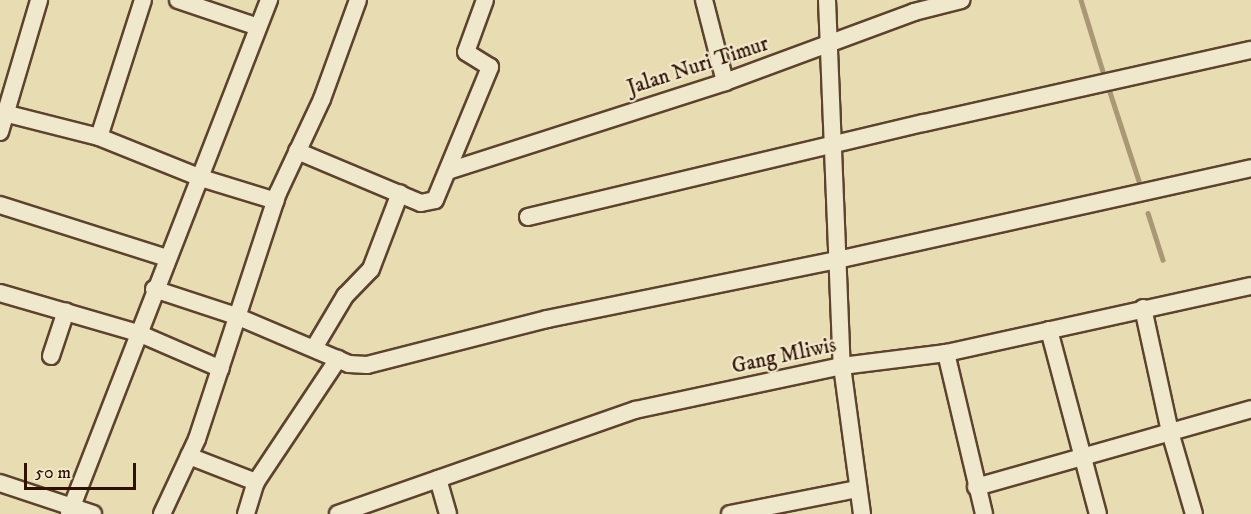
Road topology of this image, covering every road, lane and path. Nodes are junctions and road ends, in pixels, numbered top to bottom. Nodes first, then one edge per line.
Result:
1 (39, 0) edge
2 (143, 0) edge
3 (270, 0) edge
4 (358, 0) edge
5 (485, 0) edge
6 (704, 0) edge
7 (827, 0) edge
8 (961, 0) edge
9 (188, 2) edge
10 (258, 27) junction
11 (830, 46) junction
12 (1251, 50) edge
13 (725, 82) junction
14 (3, 113) edge
15 (0, 132) edge
16 (99, 137) junction
17 (833, 146) junction
18 (297, 151) junction
19 (1251, 168) edge
20 (448, 171) junction
21 (201, 178) junction
22 (400, 193) junction
23 (276, 201) junction
24 (0, 205) edge
25 (528, 217) dead end
26 (167, 258) junction
27 (837, 260) junction
28 (1251, 286) edge
29 (154, 289) junction
30 (0, 293) edge
31 (1143, 308) junction
32 (66, 311) junction
33 (236, 316) junction
34 (1049, 330) junction
35 (138, 333) junction
36 (314, 348) junction
37 (946, 353) junction
38 (51, 356) dead end
39 (338, 359) junction
40 (843, 366) junction
41 (221, 369) junction
42 (1251, 410) edge
43 (1170, 432) junction
44 (189, 456) junction
45 (1082, 456) junction
46 (438, 479) junction
47 (256, 482) junction
48 (0, 483) edge
49 (976, 487) junction
50 (858, 489) junction
51 (70, 511) edge
52 (93, 514) edge
53 (162, 514) edge
54 (246, 514) edge
55 (338, 514) edge
56 (448, 514) edge
57 (730, 514) edge
58 (862, 514) edge
59 (984, 514) edge
60 (1098, 514) edge
61 (1194, 514) edge

1 - 14 street
2 - 16 street
3 - 10 street
4 - 18 street
5 - 20 street
6 - 13 street
7 - 11 street
8 - 11 street, Jalan Nuri Timur
9 - 10 street
10 - 21 street
11 - 13 street, Jalan Nuri Timur
11 - 17 street
12 - 17 street
13 - 20 street, Jalan Nuri Timur
14 - 15 street
14 - 16 street
16 - 21 street
17 - 25 street
17 - 27 street
18 - 22 street
18 - 23 street
19 - 27 street
20 - 22 street
21 - 23 street
21 - 26 street
22 - 36 street
23 - 33 street
24 - 26 street
26 - 29 street
27 - 39 street
27 - 40 street
28 - 31 street, Gang Mliwis
29 - 33 street
29 - 35 street
30 - 32 street
31 - 34 street, Gang Mliwis
31 - 43 street
32 - 35 street
32 - 38 street
33 - 36 street
33 - 41 street
34 - 37 street, Gang Mliwis
34 - 45 street
35 - 41 street
35 - 51 street
36 - 39 street
37 - 40 street, Gang Mliwis
37 - 49 street
39 - 47 street
40 - 46 street, Gang Mliwis
40 - 50 street
41 - 44 street
42 - 43 street
43 - 45 street
43 - 61 street
44 - 47 street
44 - 53 street
45 - 49 street
45 - 60 street
46 - 55 street, Gang Mliwis
46 - 56 street
47 - 54 street
48 - 51 street
49 - 59 street
50 - 57 street
50 - 58 street
51 - 52 street

